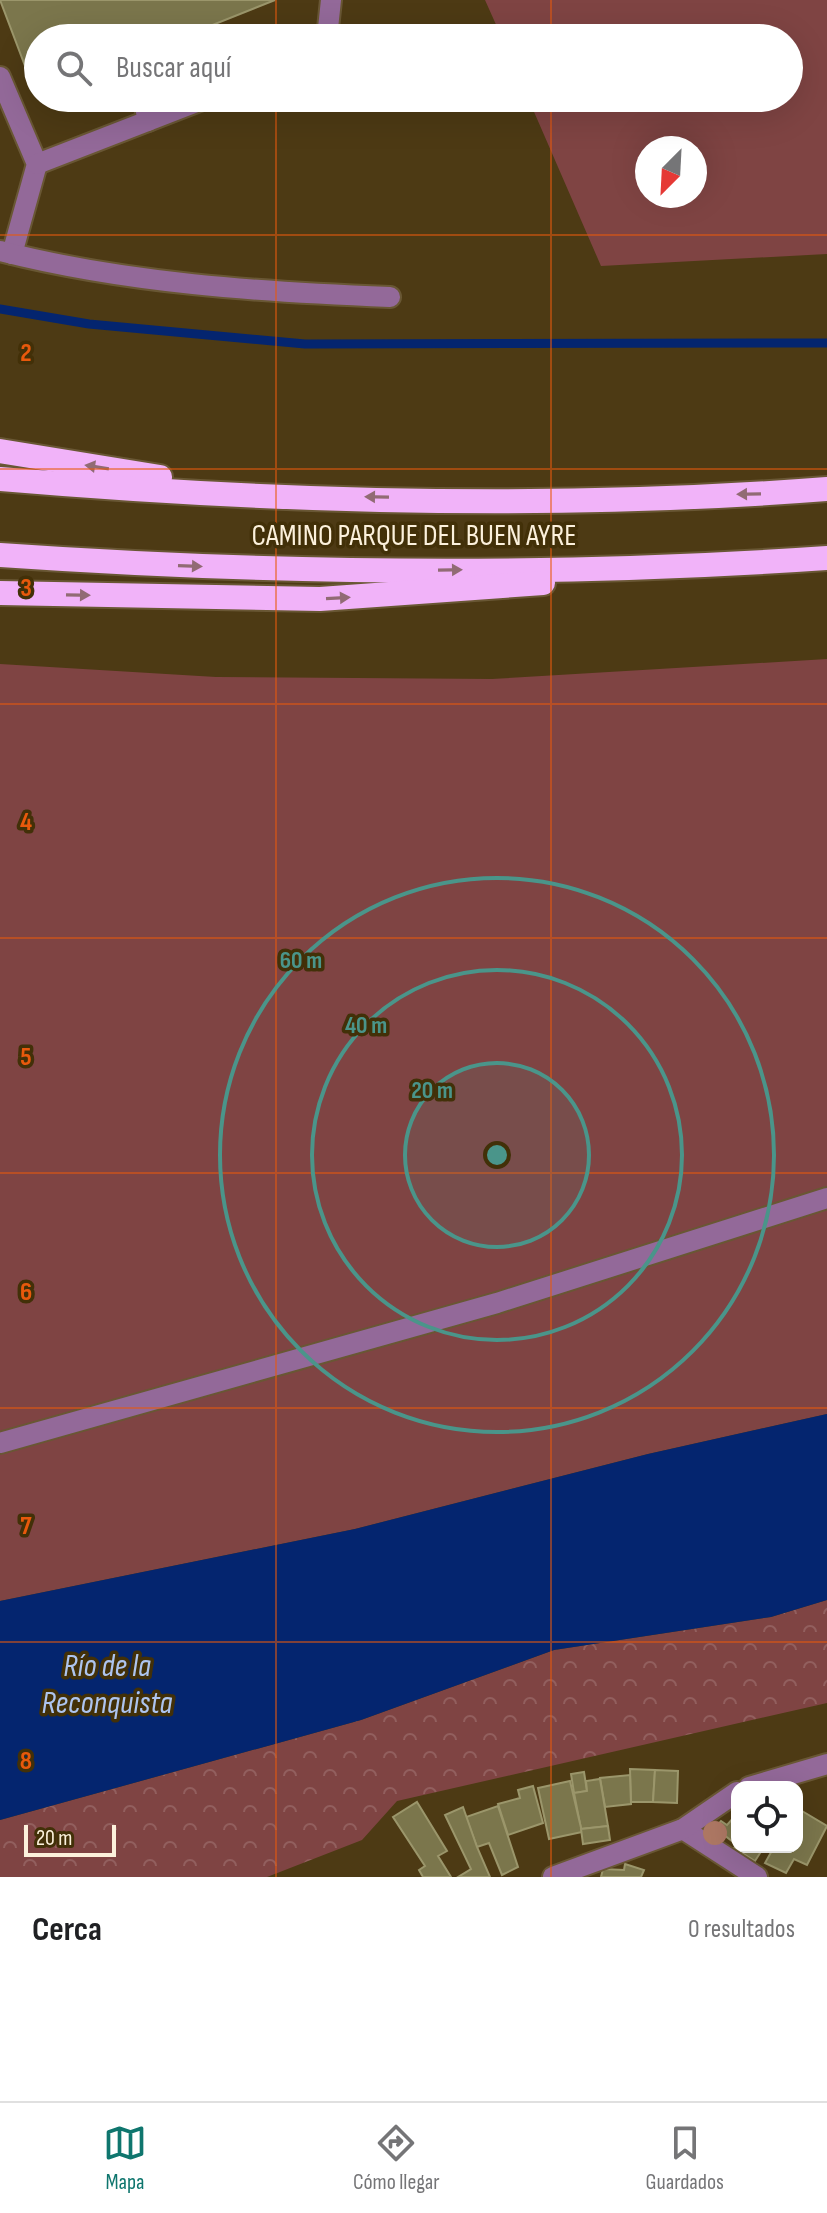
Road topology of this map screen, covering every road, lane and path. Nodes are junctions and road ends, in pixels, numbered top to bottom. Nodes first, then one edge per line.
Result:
1 (331, 0) edge
2 (328, 24) edge
3 (0, 77) edge
4 (146, 112) edge
5 (171, 112) edge
6 (148, 121) junction
7 (37, 164) junction
8 (6, 252) edge
9 (390, 297) dead end
10 (0, 451) edge
11 (0, 479) edge
12 (827, 489) edge
13 (285, 496) junction
14 (0, 555) edge
15 (827, 558) edge
16 (677, 568) junction
17 (0, 593) edge
18 (827, 1198) edge
19 (0, 1443) edge
20 (827, 1764) edge
21 (769, 1781) edge
22 (731, 1796) edge
23 (683, 1829) junction
24 (553, 1877) edge
25 (757, 1877) edge

1 - 2 street
3 - 7 street
4 - 6 street
5 - 6 street
6 - 7 street
7 - 8 street
8 - 9 street
13 -> 10 highway
11 - 13 highway, CAMINO PARQUE DEL BUEN AYRE
12 -> 13 highway, CAMINO PARQUE DEL BUEN AYRE
14 -> 16 highway, CAMINO PARQUE DEL BUEN AYRE
15 - 16 highway, CAMINO PARQUE DEL BUEN AYRE
17 -> 16 highway
18 - 19 street
20 - 21 street
22 - 23 street
23 - 24 street
23 - 25 street

